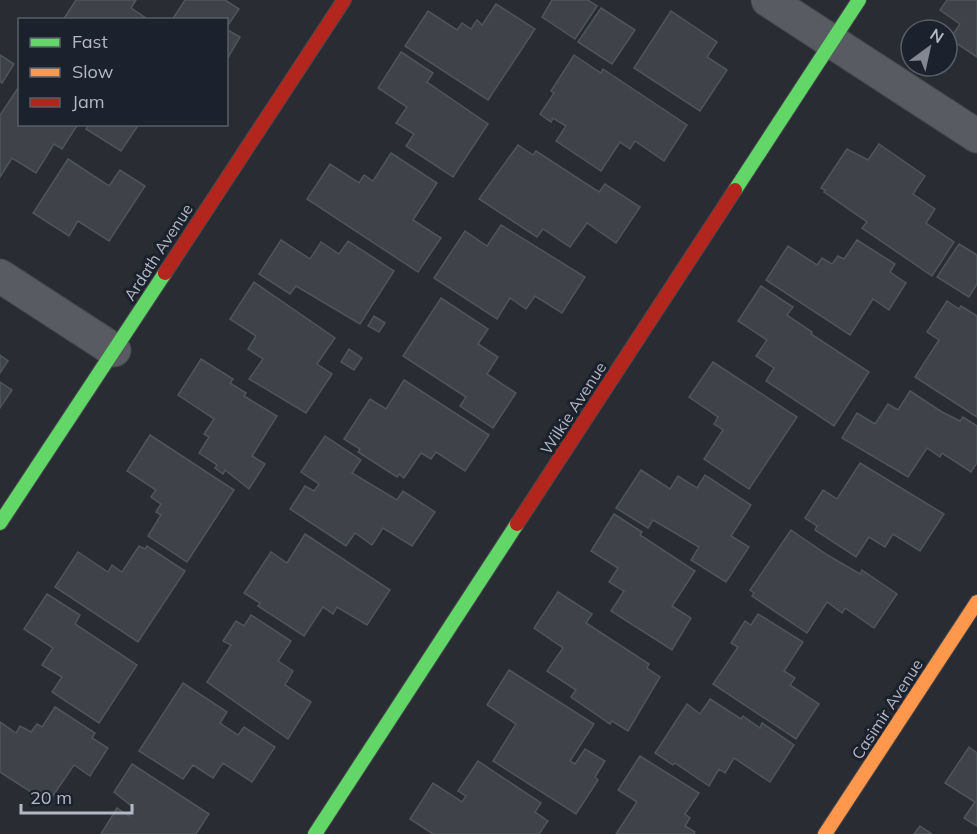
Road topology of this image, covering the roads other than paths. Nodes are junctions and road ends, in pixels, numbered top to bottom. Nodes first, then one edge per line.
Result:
1 (343, 0) edge
2 (768, 0) edge
3 (859, 0) edge
4 (833, 41) junction
5 (977, 136) edge
6 (0, 276) edge
7 (114, 350) junction
8 (0, 523) edge
9 (977, 602) edge
10 (315, 834) edge
11 (825, 834) edge

1 - 7 street, Ardath Avenue
2 - 4 street
3 - 4 street, Wilkie Avenue
4 - 5 street
4 - 10 street, Wilkie Avenue
6 - 7 street
7 - 8 street, Ardath Avenue
9 - 11 street, Casimir Avenue

